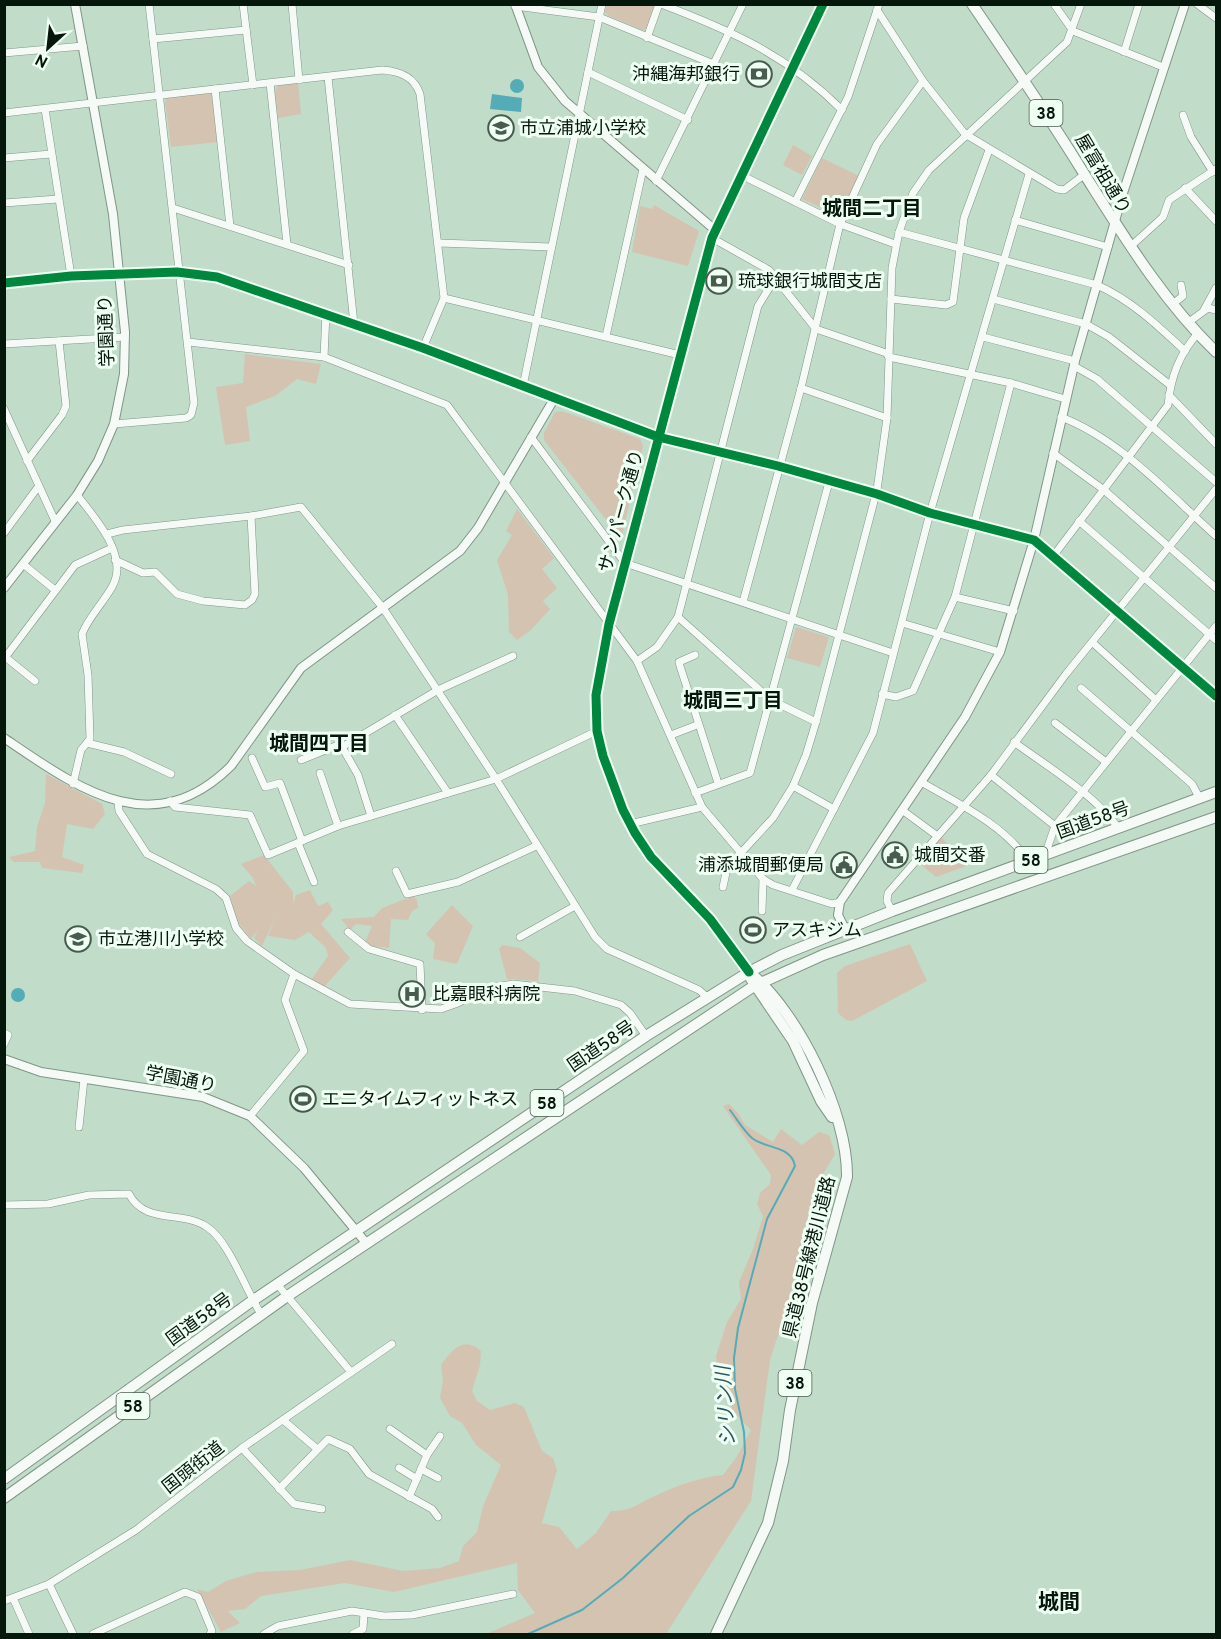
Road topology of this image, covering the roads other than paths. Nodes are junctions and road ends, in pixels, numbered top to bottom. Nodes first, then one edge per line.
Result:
1 (75, 4) edge
2 (149, 4) edge
3 (243, 4) edge
4 (292, 4) edge
5 (602, 4) edge
6 (660, 4) edge
7 (743, 4) edge
8 (823, 4) edge
9 (972, 4) edge
10 (1054, 4) edge
11 (1081, 4) edge
12 (1138, 4) edge
13 (1185, 4) edge
14 (1197, 4) edge
15 (515, 5) edge
16 (878, 7) edge
17 (599, 17) junction
18 (1216, 18) edge
19 (246, 30) junction
20 (731, 31) junction
21 (1073, 31) junction
22 (647, 38) junction
23 (153, 39) junction
24 (83, 46) junction
25 (1124, 52) junction
26 (4, 53) edge
27 (716, 65) junction
28 (1163, 67) junction
29 (794, 69) junction
30 (588, 72) junction
31 (328, 77) junction
32 (299, 80) junction
33 (1025, 80) junction
34 (923, 81) junction
35 (270, 83) junction
36 (253, 85) junction
37 (214, 89) junction
38 (159, 95) junction
39 (93, 102) junction
40 (45, 109) junction
41 (842, 110) junction
42 (4, 113) edge
43 (579, 114) junction
44 (1184, 115) dead end
45 (688, 120) junction
46 (965, 134) junction
47 (989, 150) junction
48 (51, 154) junction
49 (4, 158) edge
50 (643, 169) junction
51 (1215, 170) edge
52 (1029, 174) junction
53 (1084, 174) junction
54 (741, 175) junction
55 (656, 181) junction
56 (1185, 188) junction
57 (58, 199) junction
58 (795, 202) junction
59 (4, 203) edge
60 (173, 208) junction
61 (1015, 220) junction
62 (1216, 221) edge
63 (840, 224) junction
64 (1114, 225) junction
65 (230, 226) junction
66 (899, 232) junction
67 (713, 234) junction
68 (439, 243) junction
69 (286, 244) junction
70 (895, 244) junction
71 (551, 247) junction
72 (1108, 247) junction
73 (1130, 247) junction
74 (958, 248) junction
75 (1004, 259) junction
76 (349, 265) junction
77 (177, 272) junction
78 (120, 275) junction
79 (70, 276) junction
80 (776, 277) junction
81 (4, 282) edge
82 (1097, 285) junction
83 (1181, 285) dead end
84 (1216, 288) edge
85 (444, 298) junction
86 (891, 298) junction
87 (993, 299) junction
88 (1174, 303) junction
89 (1204, 310) junction
90 (1216, 310) edge
91 (326, 313) junction
92 (537, 319) junction
93 (1189, 322) junction
94 (354, 324) junction
95 (1086, 324) junction
96 (816, 328) junction
97 (1198, 333) junction
98 (606, 336) junction
99 (125, 337) junction
100 (983, 337) junction
101 (59, 341) junction
102 (188, 342) junction
103 (4, 344) edge
104 (423, 348) junction
105 (1185, 351) junction
106 (1216, 352) edge
107 (680, 355) junction
108 (324, 357) junction
109 (889, 357) junction
110 (1074, 363) junction
111 (971, 376) junction
112 (1011, 383) junction
113 (1170, 385) junction
114 (523, 386) junction
115 (801, 388) junction
116 (1169, 395) junction
117 (554, 399) junction
118 (1065, 399) junction
119 (4, 409) edge
120 (1061, 417) junction
121 (887, 418) junction
122 (114, 424) junction
123 (1152, 427) junction
124 (531, 437) junction
125 (658, 437) junction
126 (1215, 438) edge
127 (721, 452) junction
128 (1053, 453) junction
129 (1128, 458) junction
130 (27, 461) junction
131 (778, 466) junction
132 (829, 482) junction
133 (1216, 482) edge
134 (504, 483) junction
135 (38, 487) junction
136 (1216, 489) edge
137 (1104, 490) junction
138 (877, 494) junction
139 (77, 495) junction
140 (930, 513) junction
141 (251, 516) junction
142 (1195, 517) junction
143 (55, 521) junction
144 (1079, 521) junction
145 (974, 525) junction
146 (4, 533) edge
147 (107, 534) junction
148 (1216, 536) edge
149 (1034, 540) junction
150 (1169, 548) junction
151 (112, 549) junction
152 (1054, 555) junction
153 (115, 560) junction
154 (625, 563) junction
155 (22, 564) junction
156 (1145, 578) junction
157 (687, 584) junction
158 (4, 588) edge
159 (1216, 588) edge
160 (55, 590) junction
161 (955, 597) junction
162 (743, 602) junction
163 (382, 608) junction
164 (1014, 611) junction
165 (1118, 611) junction
166 (678, 617) junction
167 (792, 619) junction
168 (902, 623) junction
169 (609, 624) junction
170 (1216, 626) edge
171 (937, 634) junction
172 (1210, 634) junction
173 (839, 636) junction
174 (1216, 640) edge
175 (1093, 643) junction
176 (999, 652) junction
177 (893, 653) junction
178 (695, 655) dead end
179 (513, 656) dead end
180 (5, 657) edge
181 (637, 661) junction
182 (1182, 666) junction
183 (35, 681) dead end
184 (1081, 688) dead end
185 (438, 690) junction
186 (882, 694) junction
187 (1216, 696) edge
188 (771, 700) junction
189 (1156, 700) junction
190 (395, 715) junction
191 (816, 722) junction
192 (1055, 723) dead end
193 (697, 725) junction
194 (597, 731) junction
195 (1131, 731) junction
196 (671, 735) junction
197 (4, 738) edge
198 (1014, 742) junction
199 (87, 743) junction
200 (342, 747) junction
201 (252, 758) dead end
202 (301, 760) dead end
203 (1106, 762) junction
204 (320, 773) dead end
205 (171, 774) dead end
206 (991, 774) junction
207 (496, 779) junction
208 (921, 782) junction
209 (718, 783) junction
210 (73, 784) junction
211 (793, 786) junction
212 (1216, 792) edge
213 (448, 793) junction
214 (695, 793) junction
215 (1082, 794) junction
216 (1200, 799) junction
217 (170, 801) junction
218 (118, 802) junction
219 (962, 805) junction
220 (702, 807) junction
221 (834, 809) junction
222 (902, 810) junction
223 (371, 816) junction
224 (1216, 817) edge
225 (630, 824) junction
226 (338, 826) junction
227 (1055, 826) junction
228 (1118, 828) junction
229 (936, 836) junction
230 (300, 842) junction
231 (536, 846) junction
232 (742, 853) junction
233 (1045, 855) junction
234 (1027, 861) junction
235 (396, 871) dead end
236 (763, 879) junction
237 (314, 882) dead end
238 (723, 887) dead end
239 (792, 890) junction
240 (840, 902) junction
241 (575, 906) junction
242 (892, 911) junction
243 (762, 912) dead end
244 (845, 929) junction
245 (348, 932) dead end
246 (520, 937) dead end
247 (749, 972) junction
248 (294, 974) junction
249 (758, 984) junction
250 (708, 998) junction
251 (422, 1010) junction
252 (4, 1033) edge
253 (646, 1036) junction
254 (4, 1044) edge
255 (5, 1062) edge
256 (84, 1079) junction
257 (250, 1116) junction
258 (79, 1127) dead end
259 (447, 1169) junction
260 (456, 1183) junction
261 (4, 1205) edge
262 (357, 1230) junction
263 (367, 1244) junction
264 (277, 1284) junction
265 (286, 1297) junction
266 (252, 1301) junction
267 (261, 1314) junction
268 (392, 1344) dead end
269 (351, 1372) junction
270 (283, 1420) junction
271 (390, 1429) dead end
272 (440, 1436) dead end
273 (242, 1448) junction
274 (316, 1448) junction
275 (427, 1455) junction
276 (399, 1468) dead end
277 (421, 1469) junction
278 (438, 1478) dead end
279 (4, 1479) edge
280 (417, 1479) junction
281 (279, 1489) junction
282 (409, 1497) junction
283 (4, 1498) edge
284 (322, 1509) dead end
285 (438, 1517) dead end
286 (50, 1584) junction
287 (513, 1594) dead end
288 (13, 1598) junction
289 (4, 1601) edge
290 (364, 1613) junction
291 (29, 1635) edge
292 (73, 1635) edge
293 (93, 1635) edge
294 (210, 1635) edge
295 (264, 1635) edge
296 (353, 1635) edge
297 (716, 1635) edge

1 - 24 street, 学園通り
2 - 23 street
3 - 19 street
4 - 32 street
5 - 17 street
6 - 20 street
6 - 22 street
7 - 20 street
8 - 29 street, サンパーク通り
9 - 33 main road, 屋富祖通り / 38
10 - 21 street
11 - 21 street
12 - 25 street
13 - 28 street
14 - 18 street
15 - 17 street
15 - 43 street
16 - 34 street
16 - 41 street
17 - 22 street
17 - 30 street
19 - 23 street
19 - 36 street
20 - 27 street
20 - 29 street
21 - 25 street
21 - 33 street
22 - 27 street
23 - 38 street
24 - 26 street
24 - 39 street, 学園通り
25 - 28 street
27 - 45 street
28 - 64 street
29 - 41 street
29 - 54 street, サンパーク通り
30 - 43 street
30 - 45 street
31 - 32 street
31 - 68 street
31 - 76 street
32 - 35 street
33 - 46 street
33 - 53 main road, 屋富祖通り / 38
34 - 46 street
34 - 63 street
35 - 36 street
35 - 69 street
36 - 37 street
37 - 38 street
37 - 65 street
38 - 39 street
38 - 60 street
39 - 40 street
39 - 78 street, 学園通り
40 - 42 street
40 - 48 street
41 - 58 street
43 - 50 street
43 - 71 street
44 - 51 street
45 - 55 street
46 - 47 street
46 - 66 street
47 - 52 street
47 - 74 street
48 - 49 street
48 - 57 street
50 - 55 street
50 - 98 street
51 - 56 street
52 - 53 street
52 - 61 street
53 - 64 main road, 屋富祖通り / 38
54 - 58 street
54 - 67 street, サンパーク通り
55 - 67 street
56 - 62 street
56 - 73 street
57 - 59 street
57 - 79 street
58 - 63 street
60 - 65 street
60 - 77 street
61 - 72 street
61 - 75 street
63 - 70 street
63 - 96 street
64 - 72 street
64 - 73 main road, 屋富祖通り / 38
65 - 69 street
66 - 70 street
66 - 74 street
67 - 80 street
67 - 107 street, サンパーク通り
68 - 71 street
68 - 85 street
69 - 76 street
70 - 86 street
71 - 92 street
72 - 82 street
73 - 88 main road, 屋富祖通り / 38
74 - 75 street
74 - 86 street
75 - 82 street
75 - 87 street
76 - 94 street
77 - 78 street
77 - 91 street
77 - 102 street
78 - 79 street
78 - 99 street, 学園通り
79 - 81 street
80 - 96 street
80 - 127 street
82 - 95 street
82 - 105 street
83 - 88 street
84 - 89 street
85 - 92 street
85 - 104 street
86 - 109 street
87 - 95 street
87 - 100 street
88 - 93 main road, 屋富祖通り / 38
89 - 90 street
89 - 93 street
91 - 94 street
91 - 108 street
92 - 98 street
92 - 114 street
93 - 97 main road, 屋富祖通り / 38
94 - 104 street
95 - 110 street
95 - 113 street
96 - 109 street
96 - 115 street
97 - 105 street
97 - 106 main road, 屋富祖通り / 38
98 - 107 street
99 - 101 street
99 - 122 street, 学園通り
100 - 110 street
100 - 111 street
101 - 103 street
101 - 130 street
102 - 108 street
102 - 122 street
104 - 114 street
105 - 113 street
107 - 125 street, サンパーク通り
108 - 134 street
109 - 111 street
109 - 121 street
110 - 118 street
110 - 123 street
111 - 112 street
111 - 140 street
112 - 118 street
112 - 145 street
113 - 116 street
114 - 117 street
115 - 121 street
115 - 131 street
116 - 123 street
116 - 126 street
117 - 124 street
117 - 125 street
118 - 120 street
119 - 130 street
120 - 128 street
120 - 129 street
121 - 138 street
122 - 139 street, 学園通り
123 - 129 street
123 - 133 street
124 - 134 street
124 - 154 street
125 - 127 street
125 - 154 street, サンパーク通り
127 - 131 street
127 - 157 street
128 - 137 street
128 - 149 street
129 - 137 street
129 - 142 street
130 - 135 street
131 - 132 street
131 - 162 street
132 - 138 street
132 - 167 street
134 - 163 street
134 - 169 street
135 - 143 street
135 - 146 street
136 - 142 street
137 - 144 street
137 - 150 street
138 - 140 street
138 - 173 street
139 - 143 street, 学園通り
139 - 147 street
140 - 145 street
140 - 168 street
141 - 147 street
141 - 153 street
141 - 163 street
142 - 148 street
142 - 150 street
143 - 155 street, 学園通り
144 - 152 street
144 - 156 street
145 - 149 street
145 - 161 street
147 - 151 street
149 - 152 street
149 - 164 street
150 - 156 street
150 - 159 street
151 - 153 street
151 - 160 street
152 - 165 street
153 - 199 street
154 - 157 street
154 - 169 street, サンパーク通り
155 - 158 street, 学園通り
155 - 160 street
156 - 165 street
156 - 172 street
157 - 162 street
157 - 166 street
160 - 180 street
161 - 164 street
161 - 171 street
162 - 167 street
163 - 185 street
163 - 217 street
164 - 176 street
165 - 175 street
165 - 182 street
166 - 181 street
166 - 188 street
167 - 173 street
167 - 188 street
168 - 171 street
168 - 177 street
169 - 181 street
169 - 194 street, サンパーク通り
170 - 172 street
171 - 176 street
171 - 186 street
172 - 174 street
172 - 182 street
173 - 177 street
173 - 191 street
175 - 189 street
175 - 198 street
176 - 208 street
177 - 186 street
178 - 193 street
179 - 185 street
180 - 183 street
181 - 196 street
182 - 187 street
182 - 189 street
184 - 195 street
185 - 190 street
185 - 207 street
186 - 221 street
188 - 191 street
188 - 209 street
189 - 195 street
190 - 200 street
190 - 213 street
191 - 211 street
192 - 203 street
193 - 196 street
193 - 209 street
194 - 207 street
194 - 225 street, サンパーク通り
195 - 203 street
195 - 216 street
196 - 214 street
197 - 210 street
198 - 206 street
198 - 215 street
199 - 205 street
199 - 210 street
200 - 202 street
200 - 223 street
201 - 230 street
203 - 215 street
204 - 226 street
206 - 219 street
206 - 227 street
207 - 213 street
207 - 231 street
208 - 219 street
208 - 222 street
209 - 214 street
210 - 218 street
211 - 221 street
211 - 232 street
212 - 216 main road, 国道58号 / 58
213 - 223 street
214 - 220 street
215 - 227 street
215 - 228 street
216 - 228 main road, 国道58号 / 58
217 - 218 street
217 - 230 street
218 - 248 street
219 - 229 street
219 - 234 street
220 - 225 street
220 - 232 street
221 - 239 street
222 - 229 street
222 - 240 street
223 - 226 street
224 - 249 main road, 国道58号 / 58
225 - 247 street, サンパーク通り
226 - 230 street
227 - 233 street
228 - 233 main road, 国道58号 / 58
229 - 242 street
230 - 237 street
231 - 235 street
231 - 241 street
232 - 236 street
232 - 238 street
233 - 234 main road, 国道58号 / 58
234 - 242 main road, 国道58号 / 58
236 - 239 street
236 - 243 street
239 - 240 street
240 - 244 street
241 - 246 street
241 - 250 street
242 - 244 main road, 国道58号 / 58
244 - 247 main road, 国道58号 / 58
245 - 251 street
247 - 249 main road, 県道38号線港川道路 / 38
247 - 250 main road, 国道58号 / 58
248 - 251 street
248 - 257 street
249 - 260 main road, 国道58号 / 58
249 - 297 main road, 県道38号線港川道路 / 38
250 - 253 main road, 国道58号 / 58
251 - 253 street
252 - 254 street
253 - 259 main road, 国道58号 / 58
255 - 256 street, 学園通り
256 - 257 street, 学園通り
256 - 258 street
257 - 262 street, 学園通り
259 - 260 street
259 - 262 main road, 国道58号 / 58
260 - 263 main road, 国道58号 / 58
261 - 266 street
262 - 263 street, 学園通り
262 - 264 main road, 国道58号 / 58
263 - 265 main road, 国道58号 / 58
264 - 265 street
264 - 266 main road, 国道58号 / 58
265 - 267 main road, 国道58号 / 58
265 - 269 street
266 - 267 street
266 - 279 main road, 国道58号 / 58
267 - 283 main road, 国道58号 / 58
268 - 269 street, 国頭街道
269 - 270 street, 国頭街道
270 - 273 street, 国頭街道
270 - 274 street
271 - 275 street
272 - 275 street
273 - 281 street
273 - 286 street, 国頭街道
274 - 281 street
274 - 282 street
275 - 277 street
276 - 280 street
277 - 278 street
277 - 280 street
280 - 282 street
281 - 284 street
282 - 285 street
286 - 288 street, 国頭街道
286 - 292 street
287 - 290 street
288 - 289 street, 国頭街道
288 - 291 street
290 - 295 street
290 - 296 street
293 - 294 street

